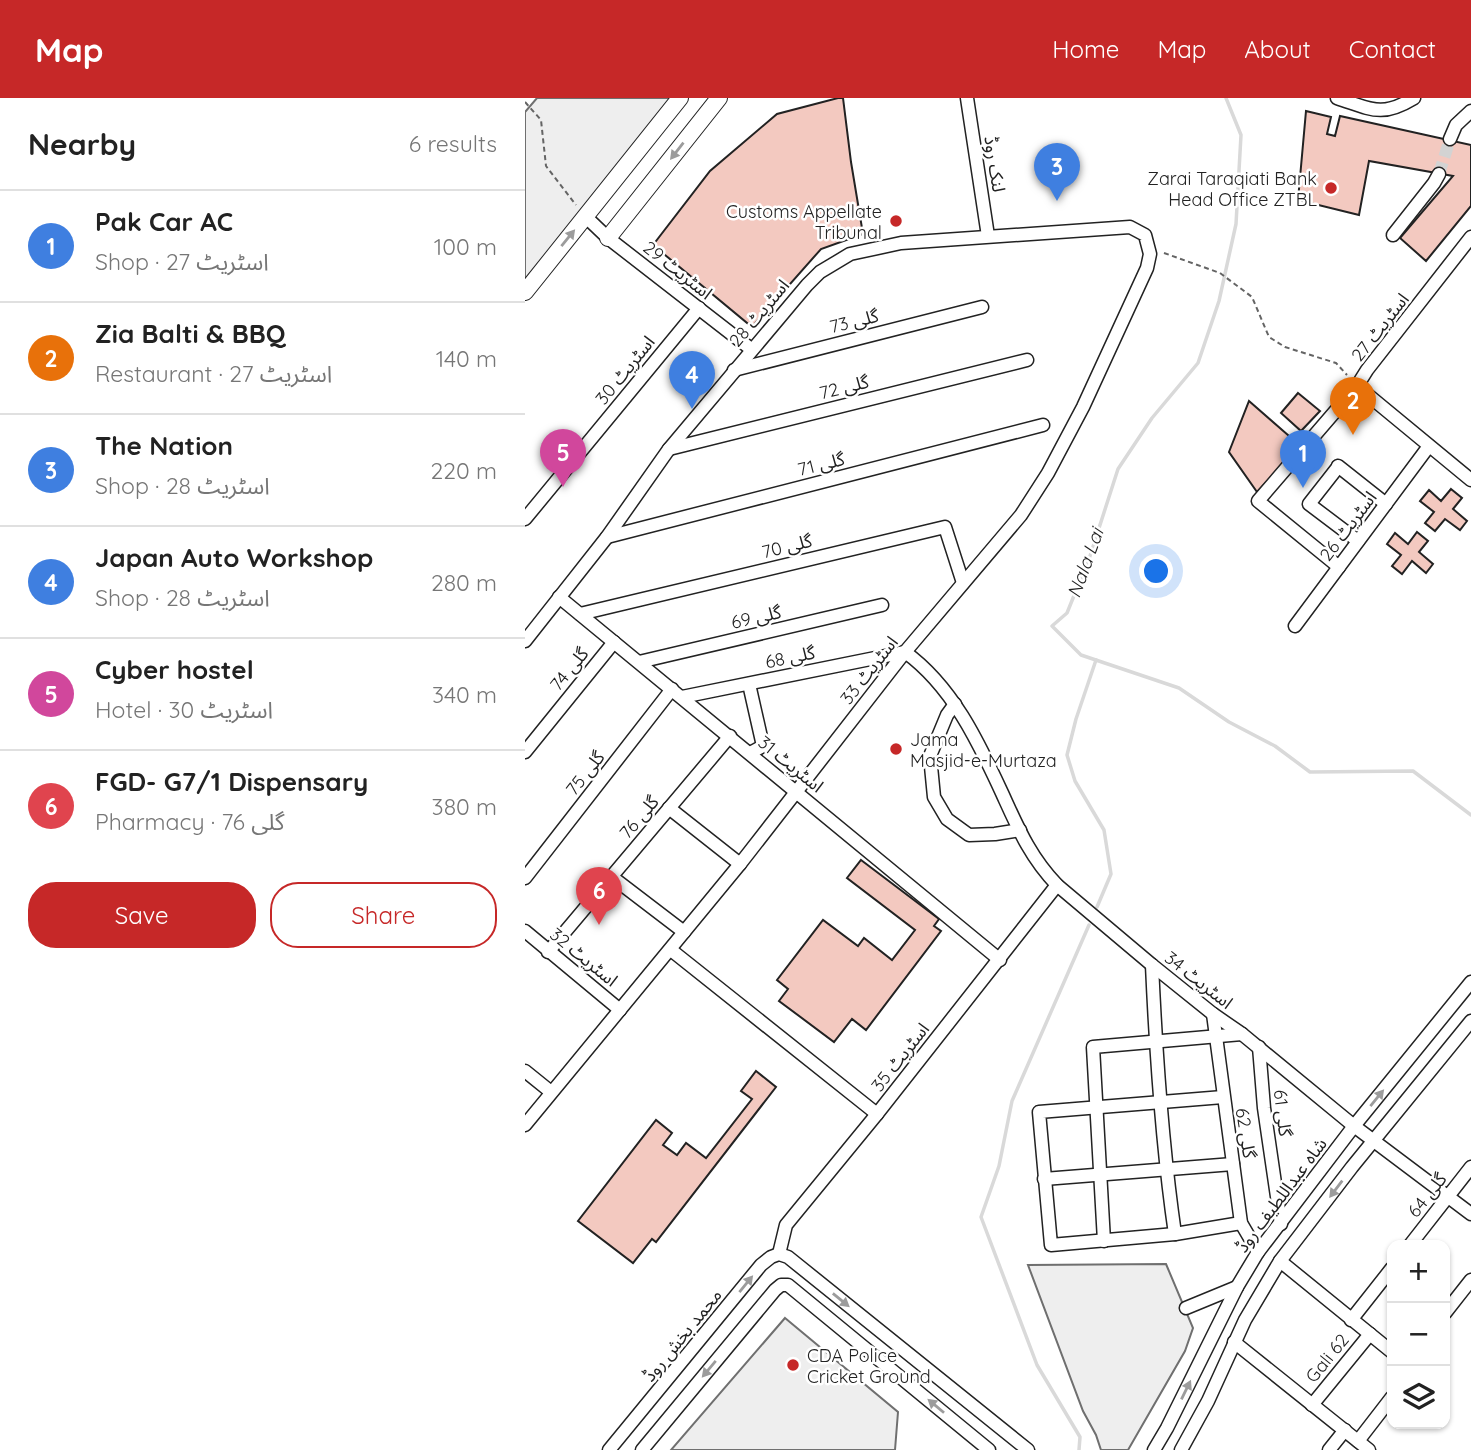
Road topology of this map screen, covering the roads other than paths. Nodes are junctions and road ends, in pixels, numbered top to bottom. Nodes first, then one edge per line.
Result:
1 (680, 98) edge
2 (719, 98) edge
3 (967, 98) edge
4 (1337, 98) edge
5 (1414, 98) edge
6 (1471, 111) edge
7 (1450, 139) tunnel mouth
8 (1439, 174) tunnel mouth
9 (585, 216) junction
10 (1393, 235) dead end
11 (988, 236) junction
12 (1471, 237) edge
13 (608, 238) junction
14 (1149, 246) joint
15 (525, 292) edge
16 (982, 307) dead end
17 (699, 308) junction
18 (751, 349) junction
19 (1027, 360) dead end
20 (734, 370) junction
21 (1357, 386) junction
22 (1043, 425) dead end
23 (1429, 446) junction
24 (669, 449) junction
25 (1471, 481) edge
26 (1386, 504) junction
27 (525, 519) edge
28 (607, 537) junction
29 (1358, 541) junction
30 (1339, 567) junction
31 (963, 583) junction
32 (559, 597) junction
33 (881, 606) dead end
34 (580, 614) junction
35 (1295, 626) dead end
36 (525, 641) edge
37 (614, 642) junction
38 (905, 652) junction
39 (639, 662) junction
40 (749, 684) junction
41 (677, 693) junction
42 (955, 705) junction
43 (730, 736) junction
44 (525, 752) edge
45 (750, 753) junction
46 (797, 792) junction
47 (670, 808) junction
48 (1020, 830) junction
49 (740, 864) junction
50 (612, 877) junction
51 (525, 878) edge
52 (1057, 885) junction
53 (684, 932) junction
54 (527, 937) edge
55 (671, 950) junction
56 (548, 952) junction
57 (1000, 960) junction
58 (1152, 965) junction
59 (1471, 982) edge
60 (620, 1010) junction
61 (1213, 1014) junction
62 (1471, 1021) edge
63 (1242, 1034) junction
64 (1217, 1036) junction
65 (1155, 1040) junction
66 (1259, 1047) junction
67 (525, 1071) edge
68 (551, 1092) junction
69 (1223, 1097) junction
70 (1160, 1104) junction
71 (1096, 1109) junction
72 (877, 1114) junction
73 (525, 1125) edge
74 (1354, 1126) junction
75 (1374, 1141) junction
76 (1233, 1164) junction
77 (1471, 1167) edge
78 (1166, 1171) junction
79 (1100, 1174) junction
80 (1044, 1179) junction
81 (1449, 1196) junction
82 (1471, 1214) edge
83 (1241, 1223) junction
84 (1281, 1224) junction
85 (1175, 1234) junction
86 (1414, 1240) edge
87 (1104, 1241) junction
88 (1258, 1252) junction
89 (784, 1255) junction
90 (1280, 1261) junction
91 (1387, 1274) edge
92 (1471, 1280) edge
93 (1237, 1287) junction
94 (1450, 1307) edge
95 (1186, 1308) dead end
96 (1351, 1320) junction
97 (1370, 1334) junction
98 (1234, 1342) junction
99 (1387, 1348) edge
100 (924, 1366) junction
101 (909, 1384) junction
102 (1387, 1403) edge
103 (1312, 1405) junction
104 (1345, 1430) junction
105 (1358, 1441) junction
106 (1184, 1445) edge
107 (609, 1450) edge
108 (642, 1450) edge
109 (989, 1450) edge
110 (1028, 1450) edge
111 (1154, 1450) edge
112 (1199, 1450) edge
113 (1329, 1450) edge
114 (1369, 1450) edge

1 - 9 main road
2 -> 13 main road
3 - 11 street, لنک روڈ
4 - 5 street
6 - 7 street
8 - 10 street
9 - 13 street, اسٹریٹ 29
15 -> 9 main road
11 - 14 street, اسٹریٹ 28
11 - 18 street, اسٹریٹ 28
12 - 21 street, اسٹریٹ 27
13 - 17 street, اسٹریٹ 29
14 - 31 street, اسٹریٹ 33
16 - 20 street, گلی 73
17 - 18 street, اسٹریٹ 29
17 - 27 street, اسٹریٹ 30
18 - 20 street, اسٹریٹ 28
19 - 24 street, گلی 72
20 - 24 street, اسٹریٹ 28
21 - 23 street
21 - 30 street, اسٹریٹ 27
22 - 28 street, گلی 71
23 - 25 street
23 - 26 street, اسٹریٹ 26
24 - 28 street, اسٹریٹ 28
26 - 29 street, اسٹریٹ 26
26 - 29 street
28 - 32 street, اسٹریٹ 28
29 - 30 street, اسٹریٹ 26
30 - 35 street, اسٹریٹ 26
31 - 34 street, گلی 70
31 - 38 street, اسٹریٹ 33
32 - 34 street, اسٹریٹ 31
32 - 36 street, اسٹریٹ 28
33 - 39 street, گلی 69
34 - 37 street, اسٹریٹ 31
37 - 39 street, اسٹریٹ 31
37 - 44 street, گلی 74
38 - 40 street, گلی 68
38 - 42 street, اسٹریٹ 34
38 - 46 street, اسٹریٹ 33
39 - 41 street, اسٹریٹ 31
40 - 41 street, گلی 68
40 - 45 street
41 - 43 street, اسٹریٹ 31
41 - 51 street, گلی 75
42 - 48 street, اسٹریٹ 34
42 - 48 street
43 - 45 street, اسٹریٹ 31
43 - 47 street, گلی 76
45 - 46 street, اسٹریٹ 31
46 - 49 street, اسٹریٹ 33
46 - 57 street, اسٹریٹ 31
47 - 49 street
47 - 50 street, گلی 76
48 - 52 street, اسٹریٹ 34
49 - 53 street, اسٹریٹ 33
50 - 53 street
50 - 56 street, گلی 76
52 - 57 street, اسٹریٹ 35
52 - 58 street, اسٹریٹ 34
53 - 55 street, اسٹریٹ 33
54 - 56 street, اسٹریٹ 32
55 - 60 street, اسٹریٹ 33
55 - 72 street
56 - 60 street, اسٹریٹ 32
57 - 72 street, اسٹریٹ 35
58 - 61 street, اسٹریٹ 34
58 - 65 street
74 -> 59 street, شاہ عبداللطیف روڈ
60 - 68 street, اسٹریٹ 33
61 - 63 street, اسٹریٹ 34
61 - 64 street, گلی 62
62 - 75 street
63 - 64 street
63 - 66 street, اسٹریٹ 34
64 - 65 street
64 - 69 street, گلی 62
65 - 70 street
65 - 71 street
66 - 74 street, اسٹریٹ 34
66 - 84 street, گلی 61
67 - 68 street
68 - 73 street, اسٹریٹ 33
69 - 70 street
69 - 76 street, گلی 62
70 - 71 street
70 - 78 street
71 - 79 street
71 - 80 street
72 - 89 street, اسٹریٹ 35
74 - 75 street, اسٹریٹ 34
74 - 84 street, شاہ عبداللطیف روڈ
75 - 81 street, اسٹریٹ 34
75 -> 90 street
76 - 78 street
76 - 83 street, گلی 62
77 - 81 street, گلی 64
78 - 79 street
78 - 85 street
79 - 80 street
79 - 87 street
80 - 87 street
81 - 82 street, اسٹریٹ 34
81 - 86 street, گلی 64
83 - 85 street
83 - 88 street, گلی 62
84 - 88 street, شاہ عبداللطیف روڈ
85 - 87 street
88 - 93 street, شاہ عبداللطیف روڈ
89 -> 100 street
107 -> 89 street, محمد بخش روڈ
90 - 96 street
90 - 98 street
91 - 96 street
92 - 94 street
93 - 95 street
111 -> 93 street, شاہ عبداللطیف روڈ
96 - 97 street
97 - 99 street
97 - 103 street, Gali 62
98 - 103 street
98 - 106 street
100 - 101 street
100 - 110 street
101 -> 108 street
109 -> 101 street
102 - 105 street
103 - 104 street
104 - 105 street
104 - 113 street
105 - 114 street
106 - 112 street

